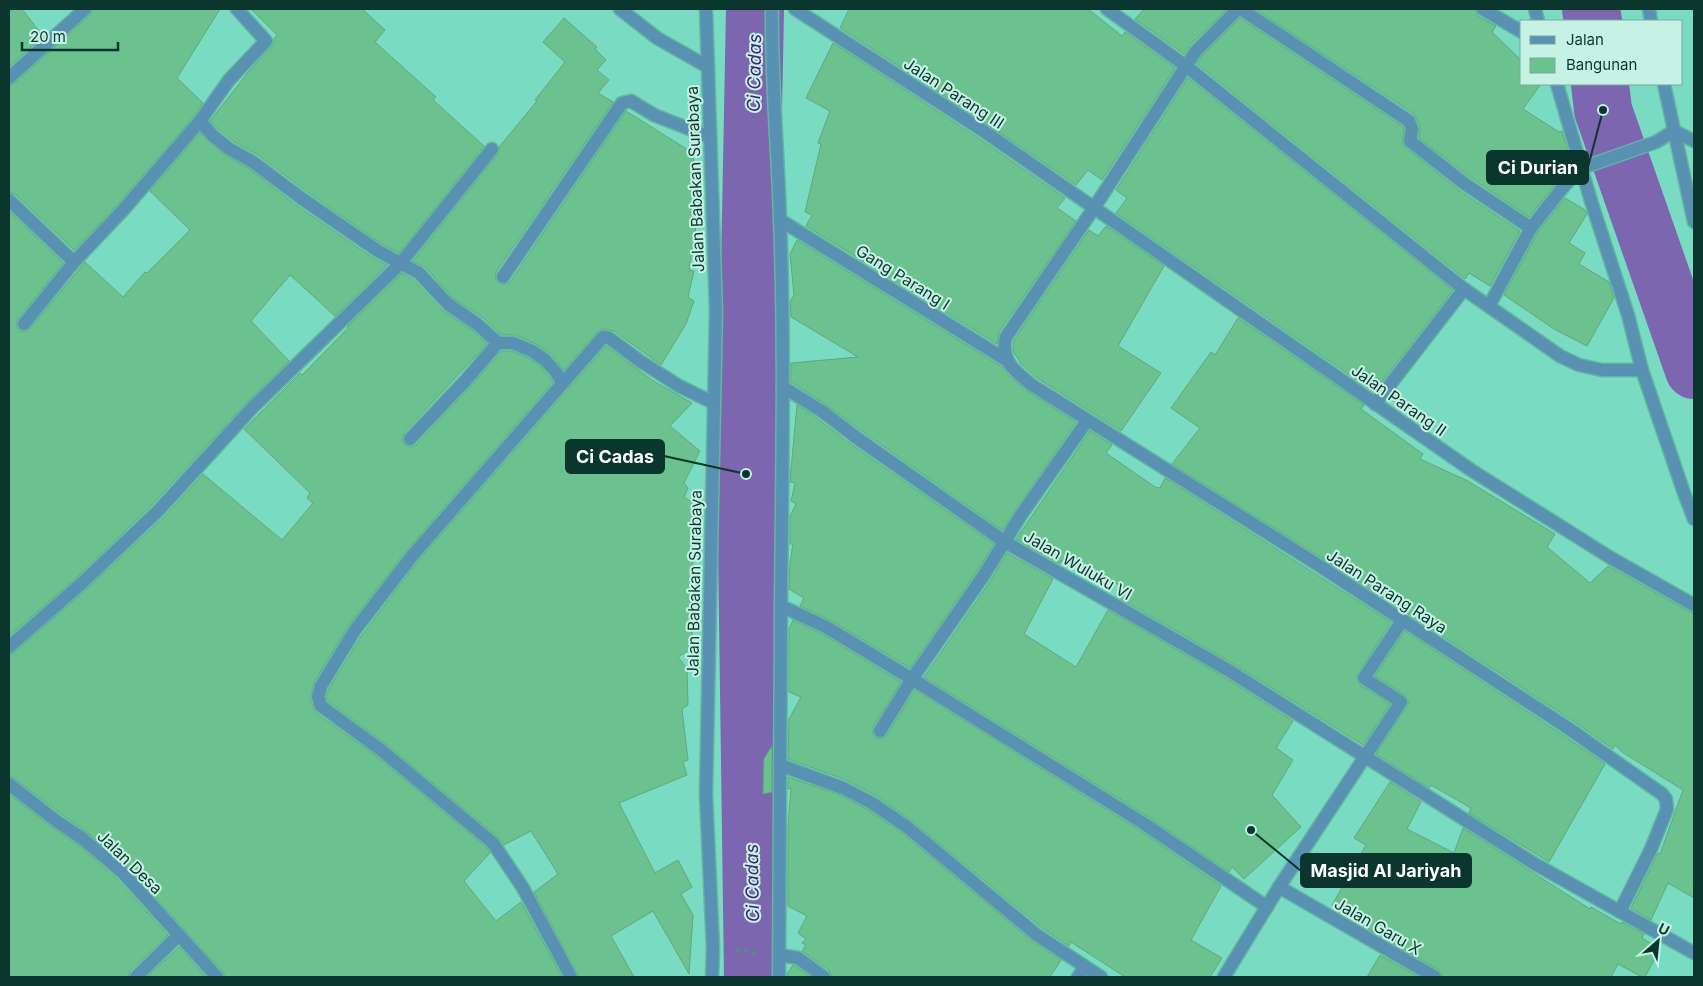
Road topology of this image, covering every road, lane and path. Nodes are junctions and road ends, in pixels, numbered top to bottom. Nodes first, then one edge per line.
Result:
1 (85, 9) edge
2 (237, 9) edge
3 (620, 9) edge
4 (706, 9) edge
5 (772, 9) edge
6 (795, 9) edge
7 (1107, 9) edge
8 (1239, 9) edge
9 (1483, 9) edge
10 (1520, 31) edge
11 (1186, 66) junction
12 (708, 67) junction
13 (9, 78) edge
14 (1557, 85) edge
15 (1664, 85) edge
16 (200, 121) junction
17 (1674, 131) junction
18 (710, 137) junction
19 (1694, 141) edge
20 (492, 149) dead end
21 (1582, 168) junction
22 (9, 200) edge
23 (1094, 208) junction
24 (780, 220) junction
25 (1694, 222) edge
26 (1531, 228) junction
27 (74, 262) junction
28 (400, 264) junction
29 (503, 277) dead end
30 (1464, 289) junction
31 (1489, 306) junction
32 (24, 324) dead end
33 (498, 343) junction
34 (1008, 361) junction
35 (1642, 370) junction
36 (563, 383) junction
37 (782, 388) junction
38 (714, 403) junction
39 (1375, 404) junction
40 (1087, 421) junction
41 (410, 439) dead end
42 (1694, 519) edge
43 (1005, 542) junction
44 (781, 606) junction
45 (1694, 606) edge
46 (1402, 620) junction
47 (9, 648) edge
48 (912, 678) junction
49 (880, 730) dead end
50 (1366, 757) junction
51 (780, 765) junction
52 (9, 784) edge
53 (1279, 887) junction
54 (1267, 907) junction
55 (1620, 911) junction
56 (179, 935) junction
57 (1694, 953) edge
58 (780, 955) junction
59 (1081, 972) edge
60 (136, 977) edge
61 (217, 977) edge
62 (571, 977) edge
63 (712, 977) edge
64 (779, 977) edge
65 (824, 977) edge
66 (1101, 977) edge
67 (1224, 977) edge
68 (1435, 977) edge

1 - 13 street
2 - 16 street
3 - 12 street
4 - 12 street, Jalan Babakan Surabaya
5 - 24 street
6 - 23 street, Jalan Parang III
7 - 11 street
8 - 11 street
8 - 26 street
9 - 10 street
11 - 23 street
11 - 30 street
12 - 18 street, Jalan Babakan Surabaya
14 - 21 street
15 - 17 street
16 - 27 street
16 - 28 street
17 - 19 street
17 - 21 street
17 - 25 street
18 - 29 street
18 - 38 street, Jalan Babakan Surabaya
20 - 28 street
21 - 26 street
21 - 35 street
22 - 27 street
23 - 34 street
23 - 39 street, Jalan Parang II
24 - 34 street, Gang Parang I
24 - 37 street
26 - 31 street
27 - 32 street
28 - 33 street
28 - 47 street
30 - 31 street
30 - 39 street
31 - 35 street
33 - 36 street
33 - 41 street
34 - 40 street, Jalan Parang Raya
35 - 42 street
36 - 38 street
36 - 62 street
37 - 43 street, Jalan Wuluku VI
37 - 44 street
38 - 63 street, Jalan Babakan Surabaya
39 - 45 street, Jalan Parang II
40 - 43 street
40 - 46 street, Jalan Parang Raya
43 - 48 street
43 - 50 street, Jalan Wuluku VI
44 - 48 street
44 - 51 street
46 - 50 street
46 - 55 street, Jalan Parang Raya
48 - 49 street
48 - 54 street
50 - 53 street
50 - 55 street, Jalan Wuluku VI
51 - 58 street
51 - 59 street
52 - 56 street, Jalan Desa
53 - 54 street
53 - 68 street, Jalan Garu X
54 - 67 street
55 - 57 street, Jalan Wuluku VI
56 - 60 street
56 - 61 street, Jalan Desa
58 - 64 street
58 - 65 street
59 - 66 street

